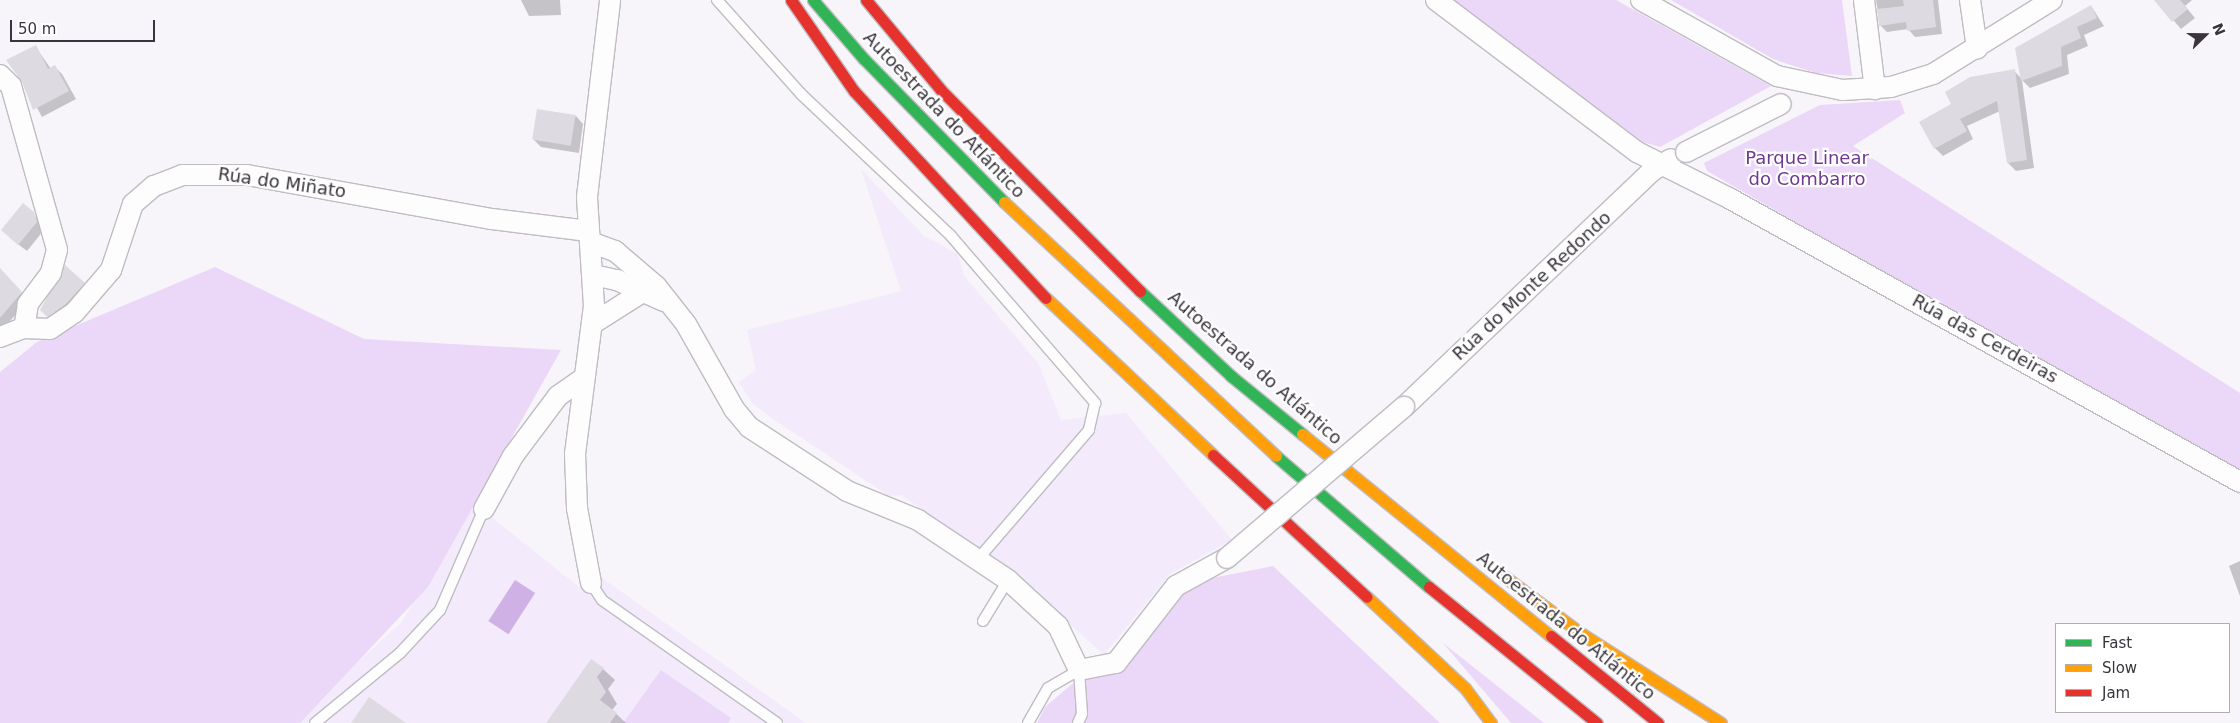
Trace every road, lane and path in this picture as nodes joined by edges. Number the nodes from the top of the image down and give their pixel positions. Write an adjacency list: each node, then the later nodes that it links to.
1 (610, 0): 17 (street)
2 (717, 0): 30 (lane)
3 (791, 0): 40 (highway)
4 (814, 0): 41 (highway, Autoestrada do Atlántico)
5 (866, 0): 16 (highway, Autoestrada do Atlántico)
6 (1436, 0): 15 (street)
7 (1641, 0): 13 (street)
8 (1864, 0): 14 (street)
9 (1970, 0): 11 (street)
10 (2052, 0): 11 (street)
11 (1977, 48): 14 (street)
12 (0, 75): 23 (street)
13 (1814, 87): 14 (street); 15 (street, Rúa do Monte Redondo, bridge)
14 (1874, 89)
15 (1660, 164): 27 (street, Rúa das Cerdeiras); 35 (street, Rúa do Monte Redondo, bridge)
16 (1025, 175): 21 (highway); 42 (highway, Autoestrada do Atlántico)
17 (589, 237): 18 (street); 20 (street, Rúa do Miñato); 23 (street, Rúa do Miñato)
18 (593, 275): 19 (street); 22 (street)
19 (644, 291): 20 (street); 22 (street)
20 (670, 304): 30 (street, Rúa do Miñato)
21 (1180, 309)
22 (592, 324): 25 (street)
23 (24, 328): 24 (street, Rúa do Miñato)
24 (0, 337)
25 (584, 378): 28 (street); 33 (street)
26 (1266, 386): 29 (highway)
27 (2240, 482)
28 (484, 510): 36 (lane)
29 (1434, 524)
30 (979, 558): 32 (street, Rúa do Miñato)
31 (1488, 564): 43 (highway)
32 (1008, 580): 34 (lane); 35 (street, Rúa do Miñato)
33 (591, 582): 37 (lane)
34 (982, 621)
35 (1079, 670): 38 (lane); 39 (lane)
36 (315, 723)
37 (777, 723)
38 (1028, 723)
39 (1078, 723)
40 (1491, 723)
41 (1597, 723)
42 (1658, 723)
43 (1721, 723)

